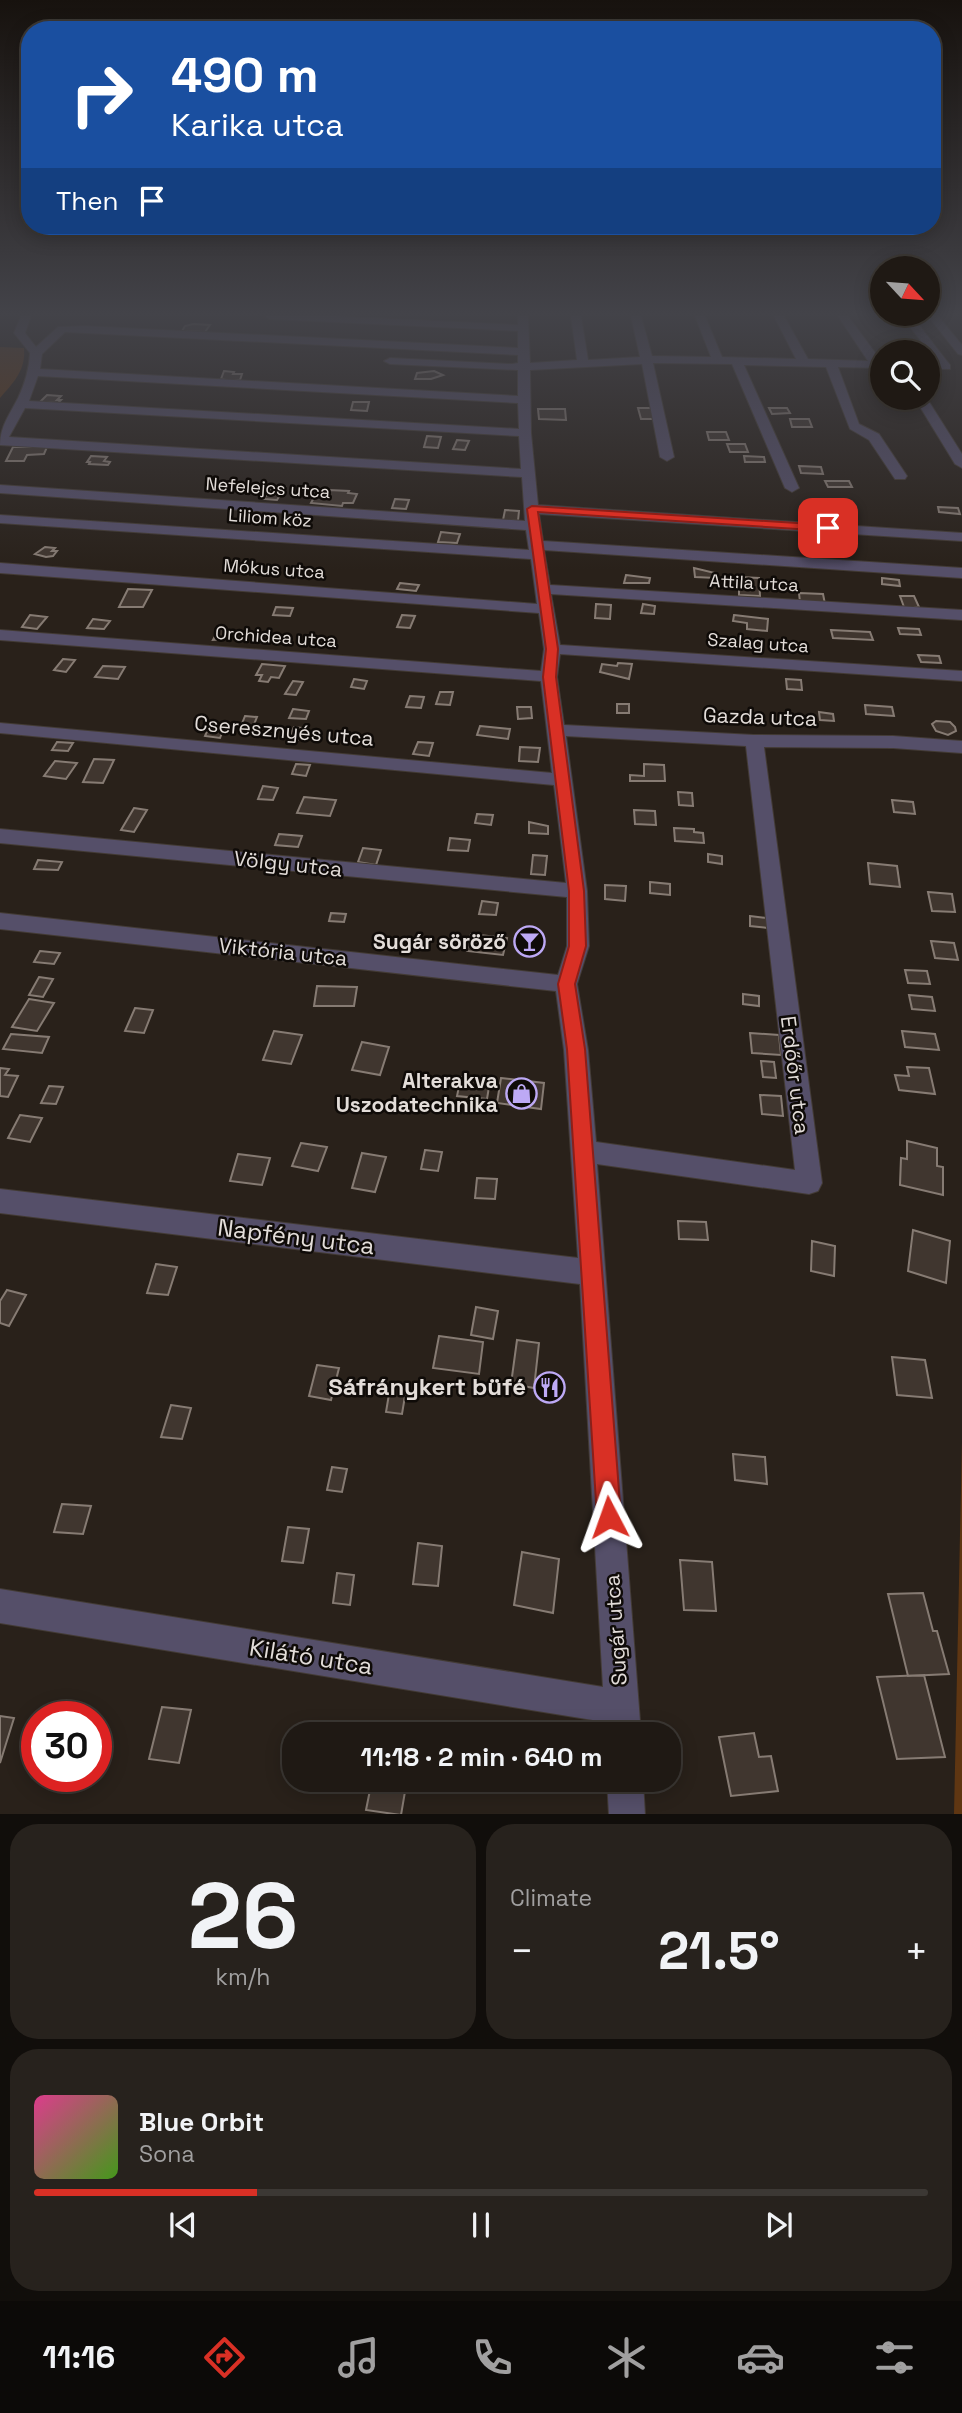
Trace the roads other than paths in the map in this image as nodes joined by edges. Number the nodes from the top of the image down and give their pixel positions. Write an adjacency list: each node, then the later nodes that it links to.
1 (524, 400): 8 (street, Sugár utca)
2 (23, 401): 6 (street)
3 (656, 401): 10 (street)
4 (754, 401): 14 (street)
5 (845, 401): 13 (street)
6 (22, 404): 8 (street); 9 (street)
7 (928, 410): 11 (street)
8 (526, 433): 12 (street, Sugár utca)
9 (0, 440): 12 (street)
10 (667, 457)
11 (962, 464)
12 (528, 473): 17 (street, Sugár utca)
13 (900, 476)
14 (792, 488)
15 (0, 489): 17 (street, Nefelejcs utca)
16 (0, 519): 17 (street, Liliom köz)
17 (535, 534): 18 (street); 20 (street); 21 (street, Sugár utca)
18 (962, 537)
19 (0, 568): 21 (street, Mókus utca)
20 (962, 573)
21 (544, 599): 22 (street, Attila utca); 24 (street, Sugár utca)
22 (962, 615)
23 (0, 635): 26 (street, Orchidea utca)
24 (552, 649): 25 (street, Szalag utca); 26 (street, Sugár utca)
25 (962, 676)
26 (549, 677): 28 (street, Sugár utca)
27 (0, 728): 31 (street, Cseresznyés utca)
28 (557, 730): 29 (street, Gazda utca); 31 (street, Sugár utca)
29 (754, 741): 30 (street, Gazda utca); 36 (street, Erdőőr utca)
30 (962, 747)
31 (563, 780): 33 (street, Sugár utca)
32 (0, 836): 33 (street, Völgy utca)
33 (577, 891): 35 (street, Sugár utca)
34 (0, 921): 35 (street, Viktória utca)
35 (566, 984): 36 (street, Sugár utca)
36 (583, 1151): 38 (street, Sugár utca)
37 (0, 1201): 38 (street, Napfény utca)
38 (593, 1273): 40 (street, Sugár utca)
39 (0, 1606): 40 (street, Kilátó utca)
40 (622, 1721)
41 (626, 1792): 42 (street)
42 (627, 1814)

